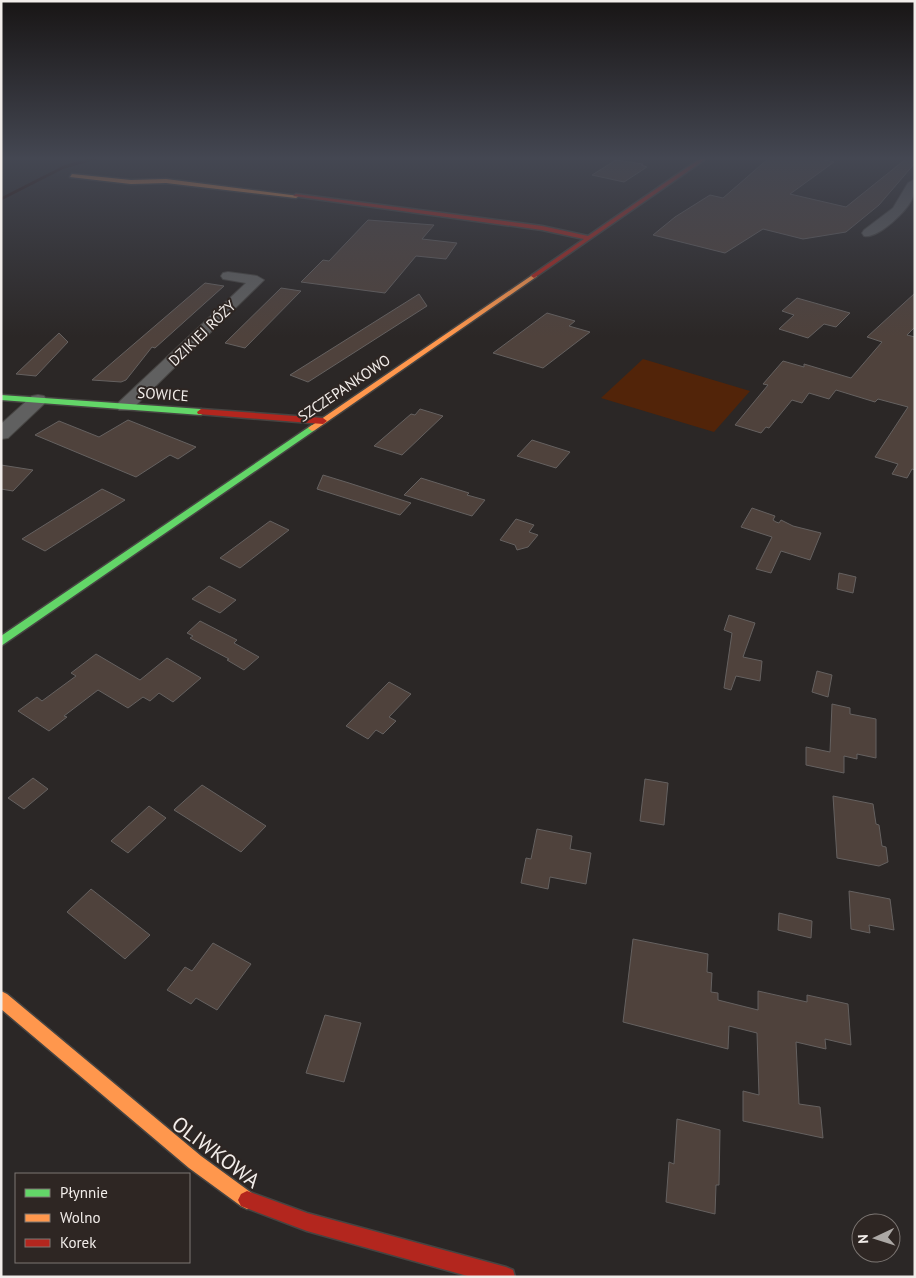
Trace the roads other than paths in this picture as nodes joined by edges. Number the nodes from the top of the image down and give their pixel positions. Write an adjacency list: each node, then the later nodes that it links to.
1 (468, 218): 5 (street)
2 (618, 218): 5 (street, SZCZEPANKOWO)
3 (889, 218): 4 (street)
4 (869, 233)
5 (588, 238): 10 (street, SZCZEPANKOWO)
6 (228, 276): 9 (street, DZIKIEJ RÓŻY)
7 (1, 397): 8 (street, SOWICE)
8 (38, 400): 9 (street, SOWICE); 11 (street)
9 (125, 406): 10 (street, SOWICE)
10 (323, 421): 12 (street, SZCZEPANKOWO)
11 (1, 434)
12 (1, 642)
13 (1, 999): 14 (street, OLIWKOWA)
14 (506, 1277)

